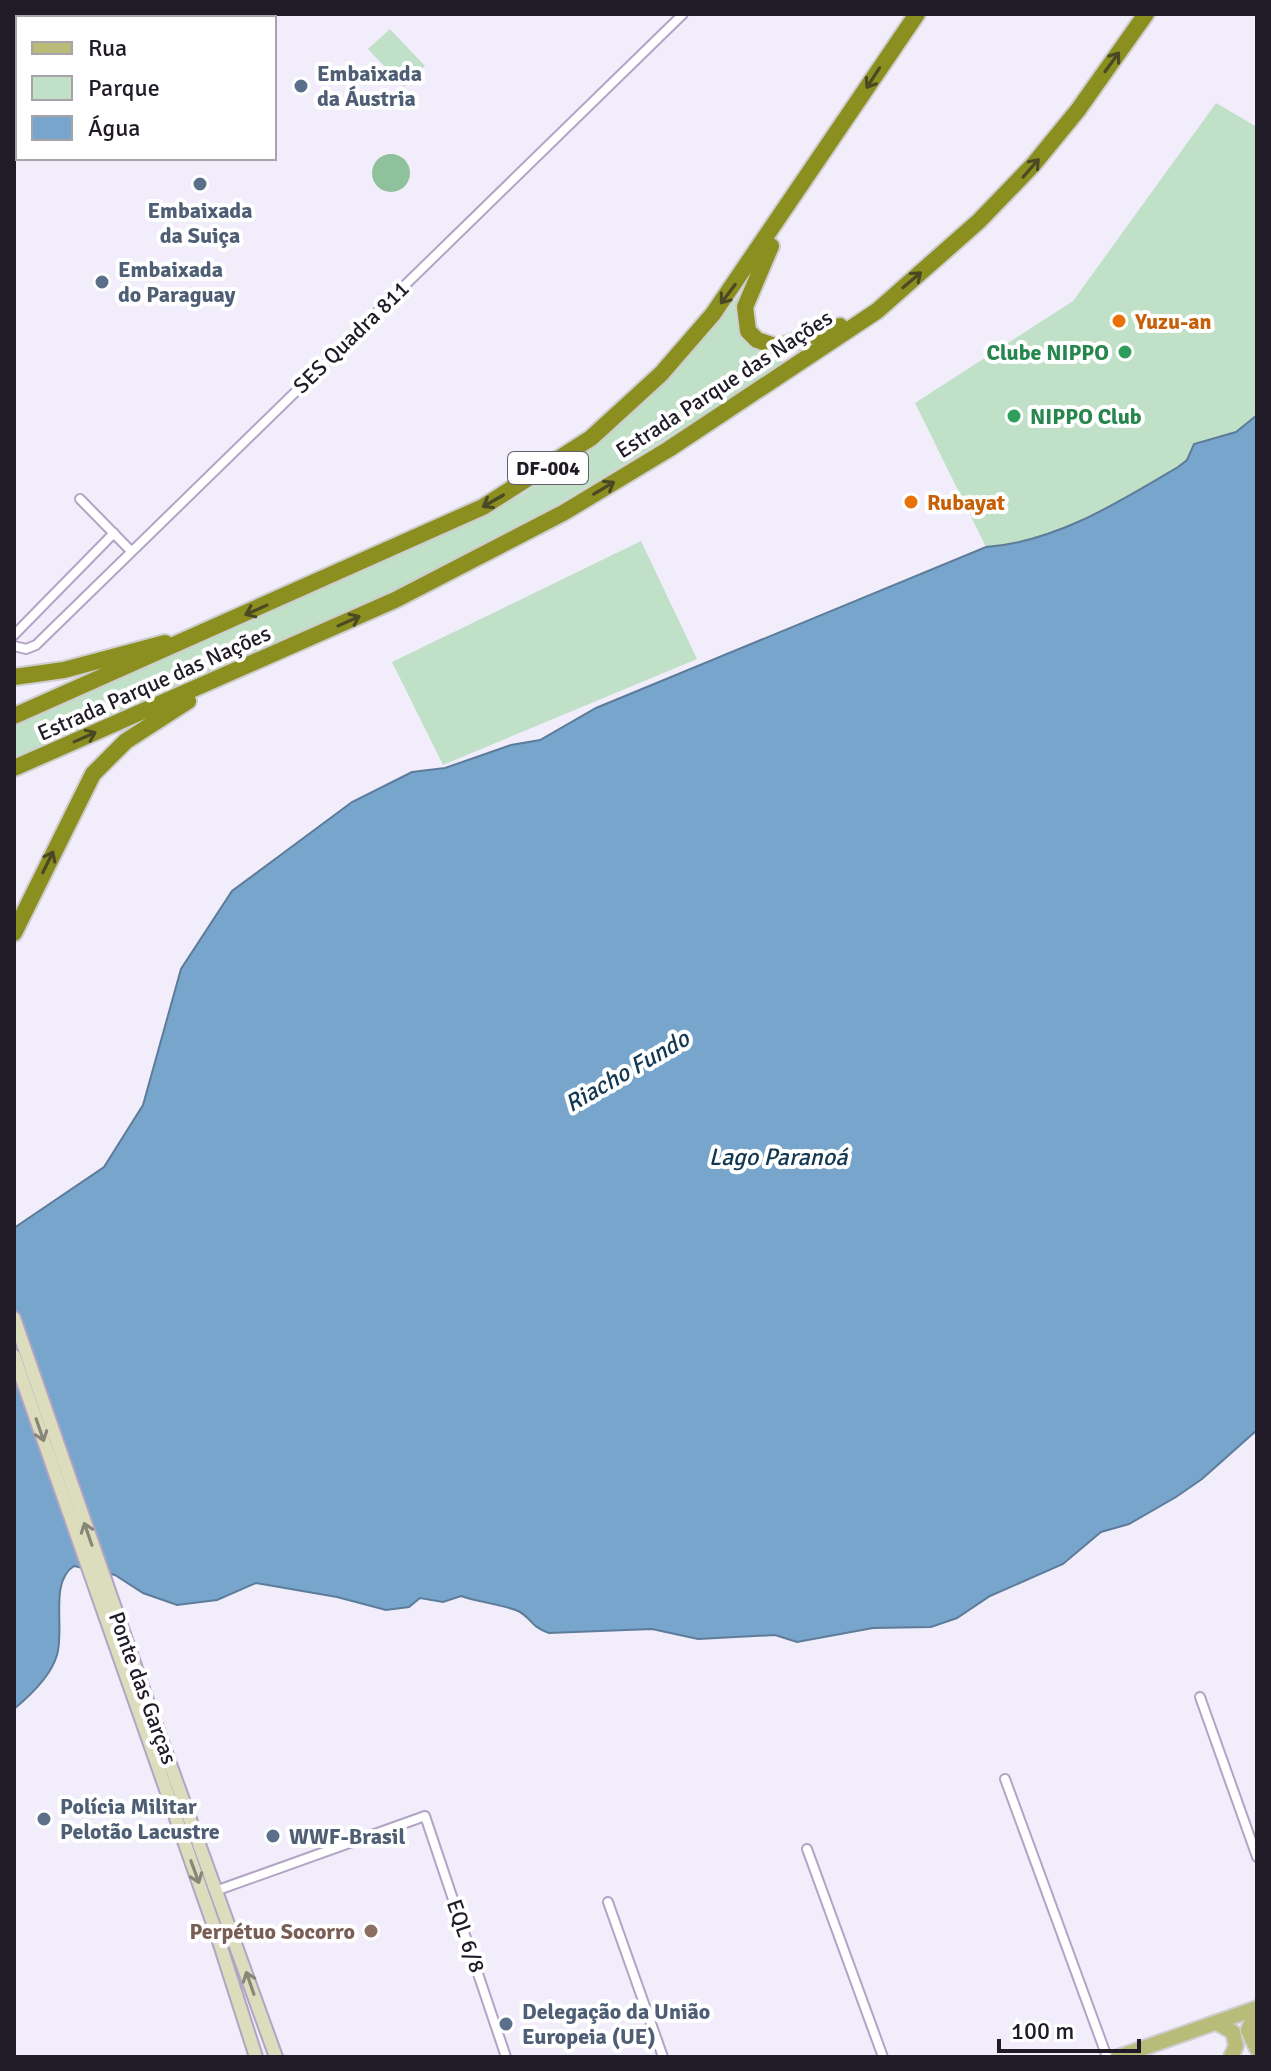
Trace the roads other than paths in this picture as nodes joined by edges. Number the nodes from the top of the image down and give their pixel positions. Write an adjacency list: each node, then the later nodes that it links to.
1 (683, 14): 8 (street, SES Quadra 811)
2 (1146, 14): 5 (highway, Estrada Parque das Nações / DF-004, one-way to 2)
3 (912, 18): 4 (highway, Estrada Parque das Nações / DF-004, one-way to 4)
4 (786, 212): 5 (highway); 10 (highway, Estrada Parque das Nações / DF-004, one-way to 10)
5 (877, 311): 12 (highway, Estrada Parque das Nações / DF-004, one-way to 5)
6 (80, 499): 7 (street)
7 (114, 533): 8 (street); 9 (street)
8 (131, 551): 11 (street, SES Quadra 811)
9 (14, 635)
10 (194, 638): 13 (highway); 14 (highway, Estrada Parque das Nações / DF-004)
11 (14, 646)
12 (242, 669): 15 (highway, Estrada Parque das Nações / DF-004, one-way to 12); 16 (highway, one-way to 12)
13 (14, 677)
14 (14, 716)
15 (14, 768)
16 (14, 933)
17 (14, 1318): 19 (main road, Ponte das Garças, one-way to 17)
18 (14, 1356): 19 (main road, Ponte das Garças, one-way to 19)
19 (109, 1611): 24 (main road, Ponte das Garças); 29 (main road, Ponte das Garças, one-way to 29)
20 (1200, 1697): 23 (street)
21 (1005, 1779): 34 (street)
22 (807, 1849): 33 (street)
23 (1257, 1857)
24 (218, 1890): 30 (main road, Ponte das Garças, one-way to 24); 31 (street, EQL 6/8)
25 (608, 1902): 32 (street)
26 (1257, 2010): 27 (main road); 28 (main road)
27 (1217, 2023): 35 (main road); 36 (main road)
28 (1257, 2049)
29 (256, 2057)
30 (276, 2057)
31 (506, 2057)
32 (663, 2057)
33 (883, 2057)
34 (1107, 2057)
35 (1118, 2057)
36 (1231, 2057)

